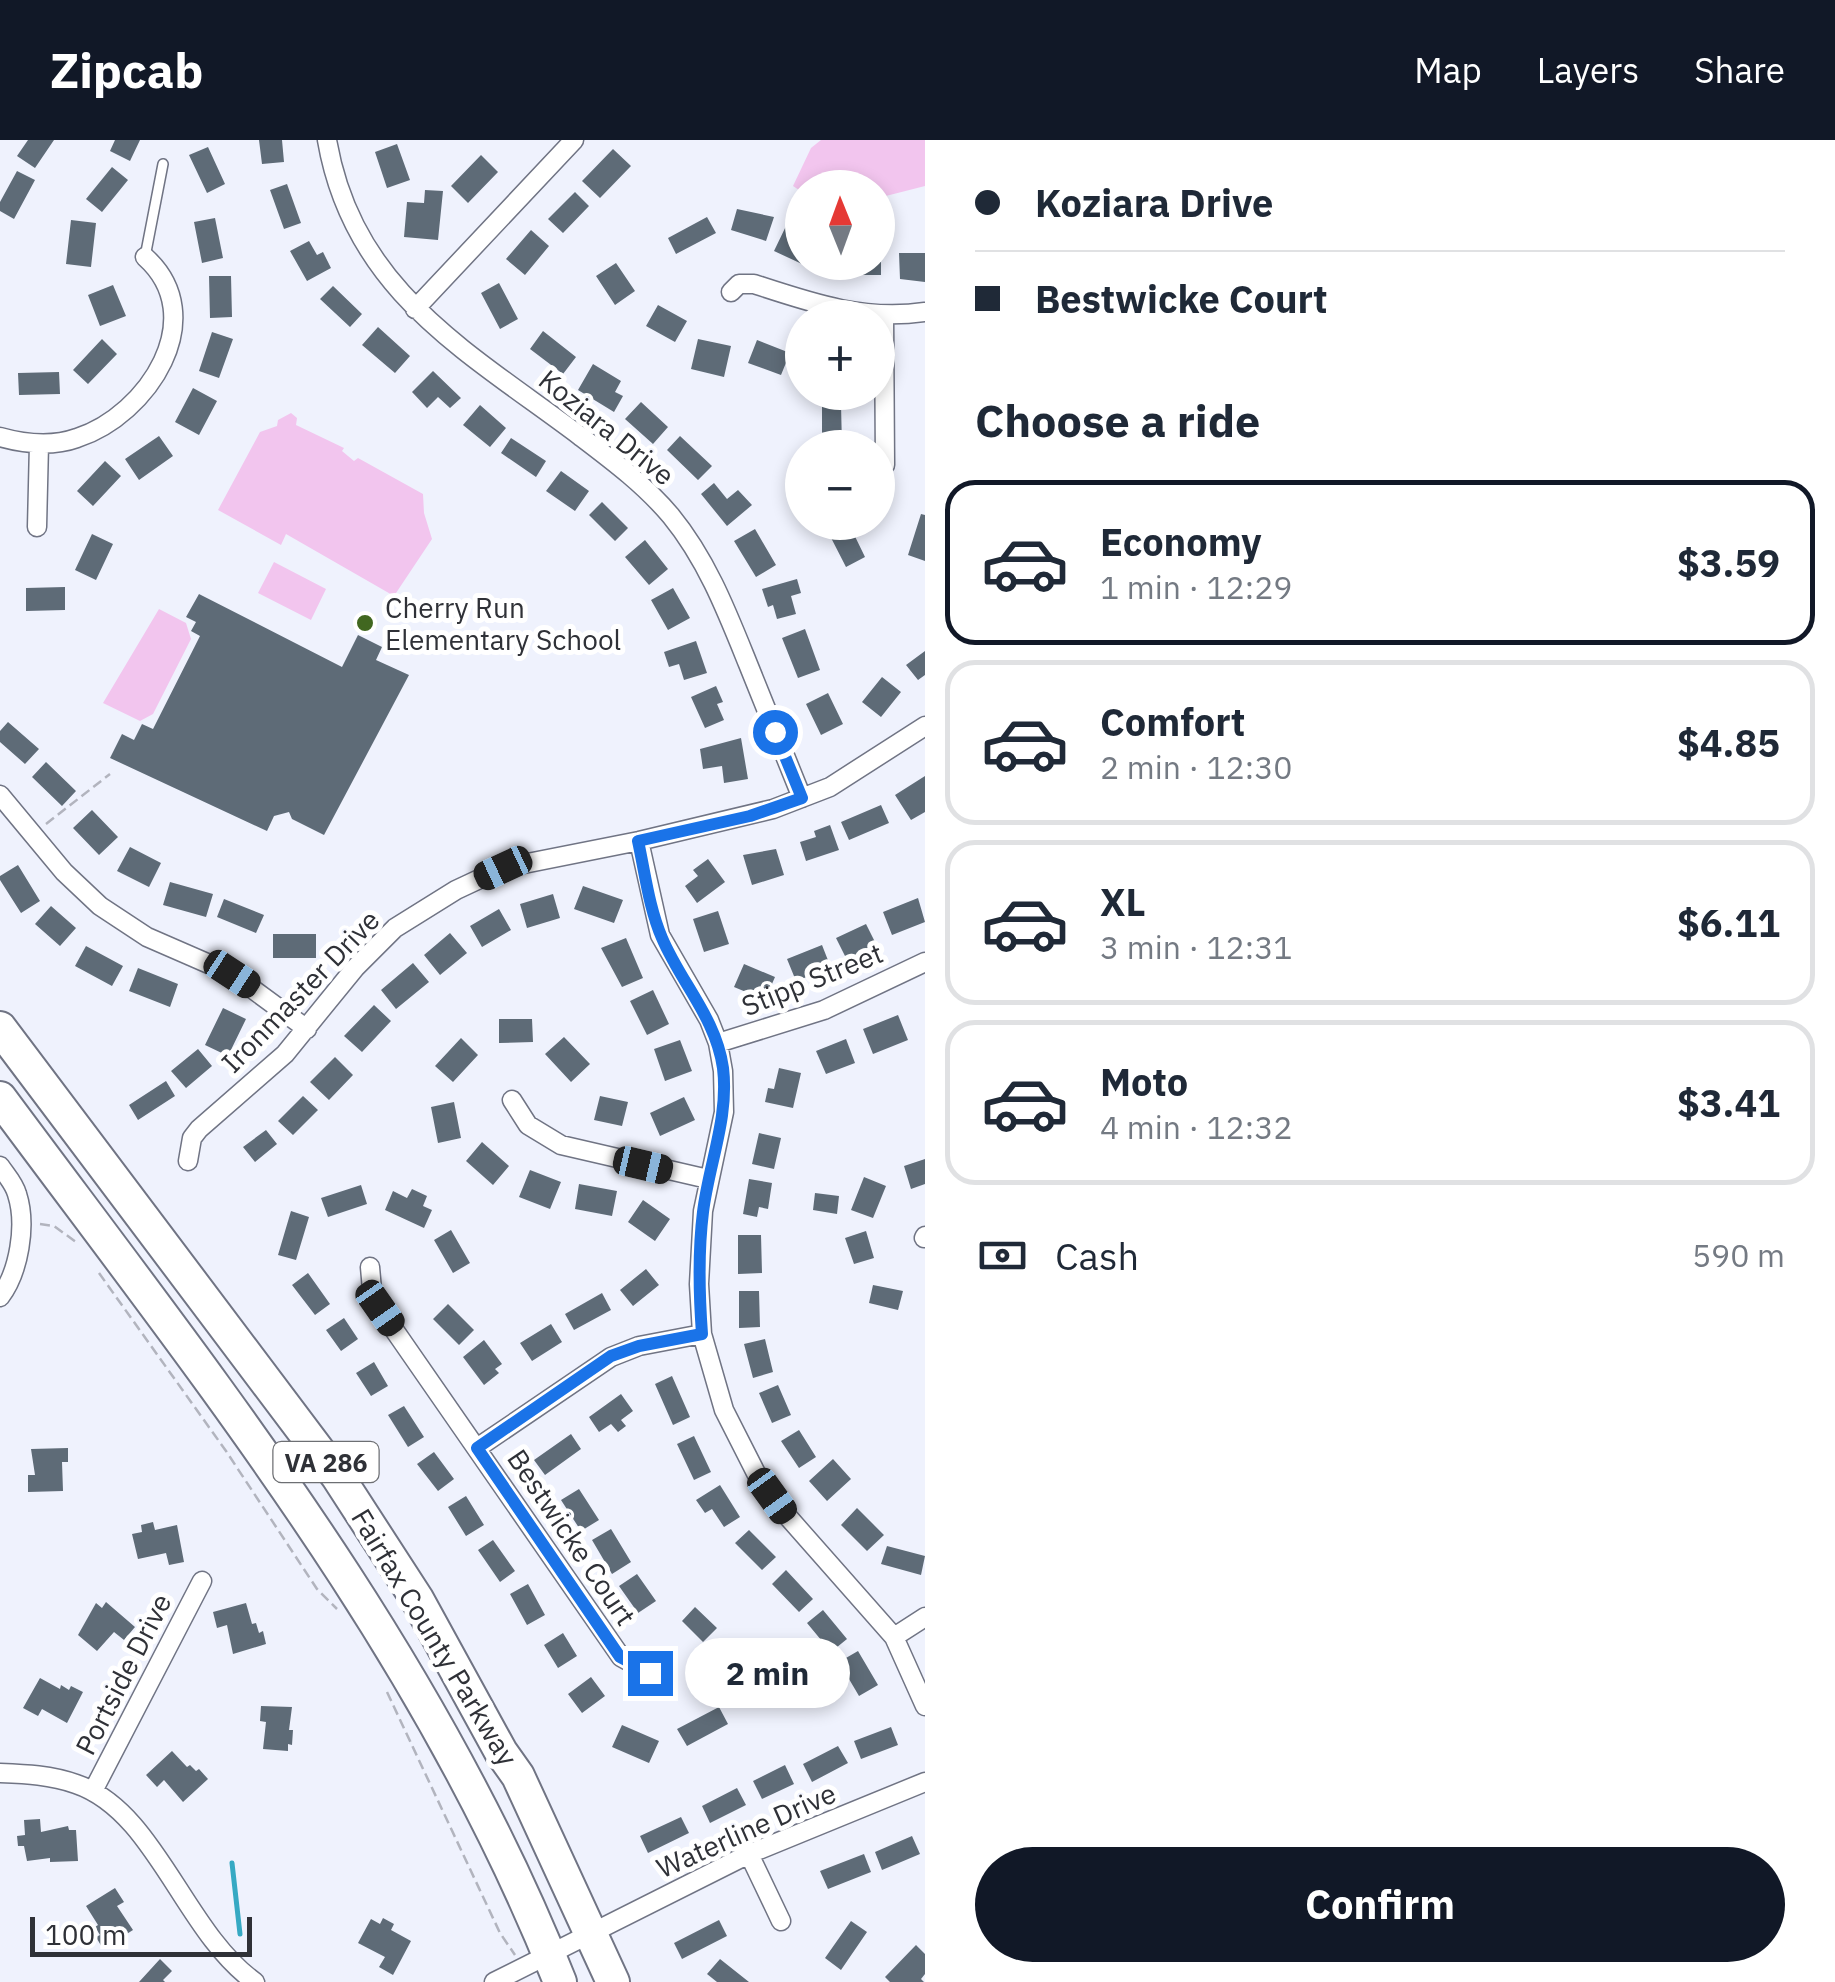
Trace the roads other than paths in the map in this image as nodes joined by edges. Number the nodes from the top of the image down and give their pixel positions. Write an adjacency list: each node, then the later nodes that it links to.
1 (327, 140): 7 (street, Koziara Drive)
2 (574, 140): 7 (street)
3 (164, 164): 4 (lane)
4 (145, 257): 11 (street)
5 (730, 292): 6 (street)
6 (804, 300)
7 (415, 308): 15 (street, Koziara Drive)
8 (925, 312): 9 (street)
9 (895, 315)
10 (0, 437): 11 (street)
11 (39, 444): 12 (street)
12 (37, 527)
13 (925, 726): 15 (street, Ironmaster Drive)
14 (0, 795): 19 (street)
15 (802, 798): 16 (street, Ironmaster Drive)
16 (638, 841): 19 (street, Ironmaster Drive); 20 (street)
17 (925, 962): 20 (street, Stipp Street)
18 (0, 1028): 40 (highway, Fairfax County Parkway / VA 286)
19 (306, 1028): 23 (street, Ironmaster Drive)
20 (718, 1043): 25 (street)
21 (0, 1098): 41 (highway, Fairfax County Parkway / VA 286)
22 (512, 1100): 25 (street)
23 (188, 1161)
24 (0, 1166): 27 (street)
25 (708, 1179): 28 (street)
26 (370, 1267): 29 (street, Bestwicke Court)
27 (0, 1297)
28 (702, 1334): 29 (street); 32 (street)
29 (477, 1448): 33 (street, Bestwicke Court)
30 (202, 1581): 37 (street, Portside Drive)
31 (925, 1617): 32 (street)
32 (894, 1636): 34 (street)
33 (650, 1673)
34 (925, 1706)
35 (0, 1772): 37 (street, Portside Drive)
36 (925, 1782): 38 (street, Waterline Drive)
37 (92, 1791): 42 (street, Portside Drive)
38 (749, 1854): 39 (street); 40 (street, Waterline Drive)
39 (781, 1921)
40 (593, 1934): 41 (street); 44 (highway, Fairfax County Parkway / VA 286)
41 (555, 1968): 43 (street)
42 (255, 1982)
43 (494, 1982)
44 (612, 1982)

